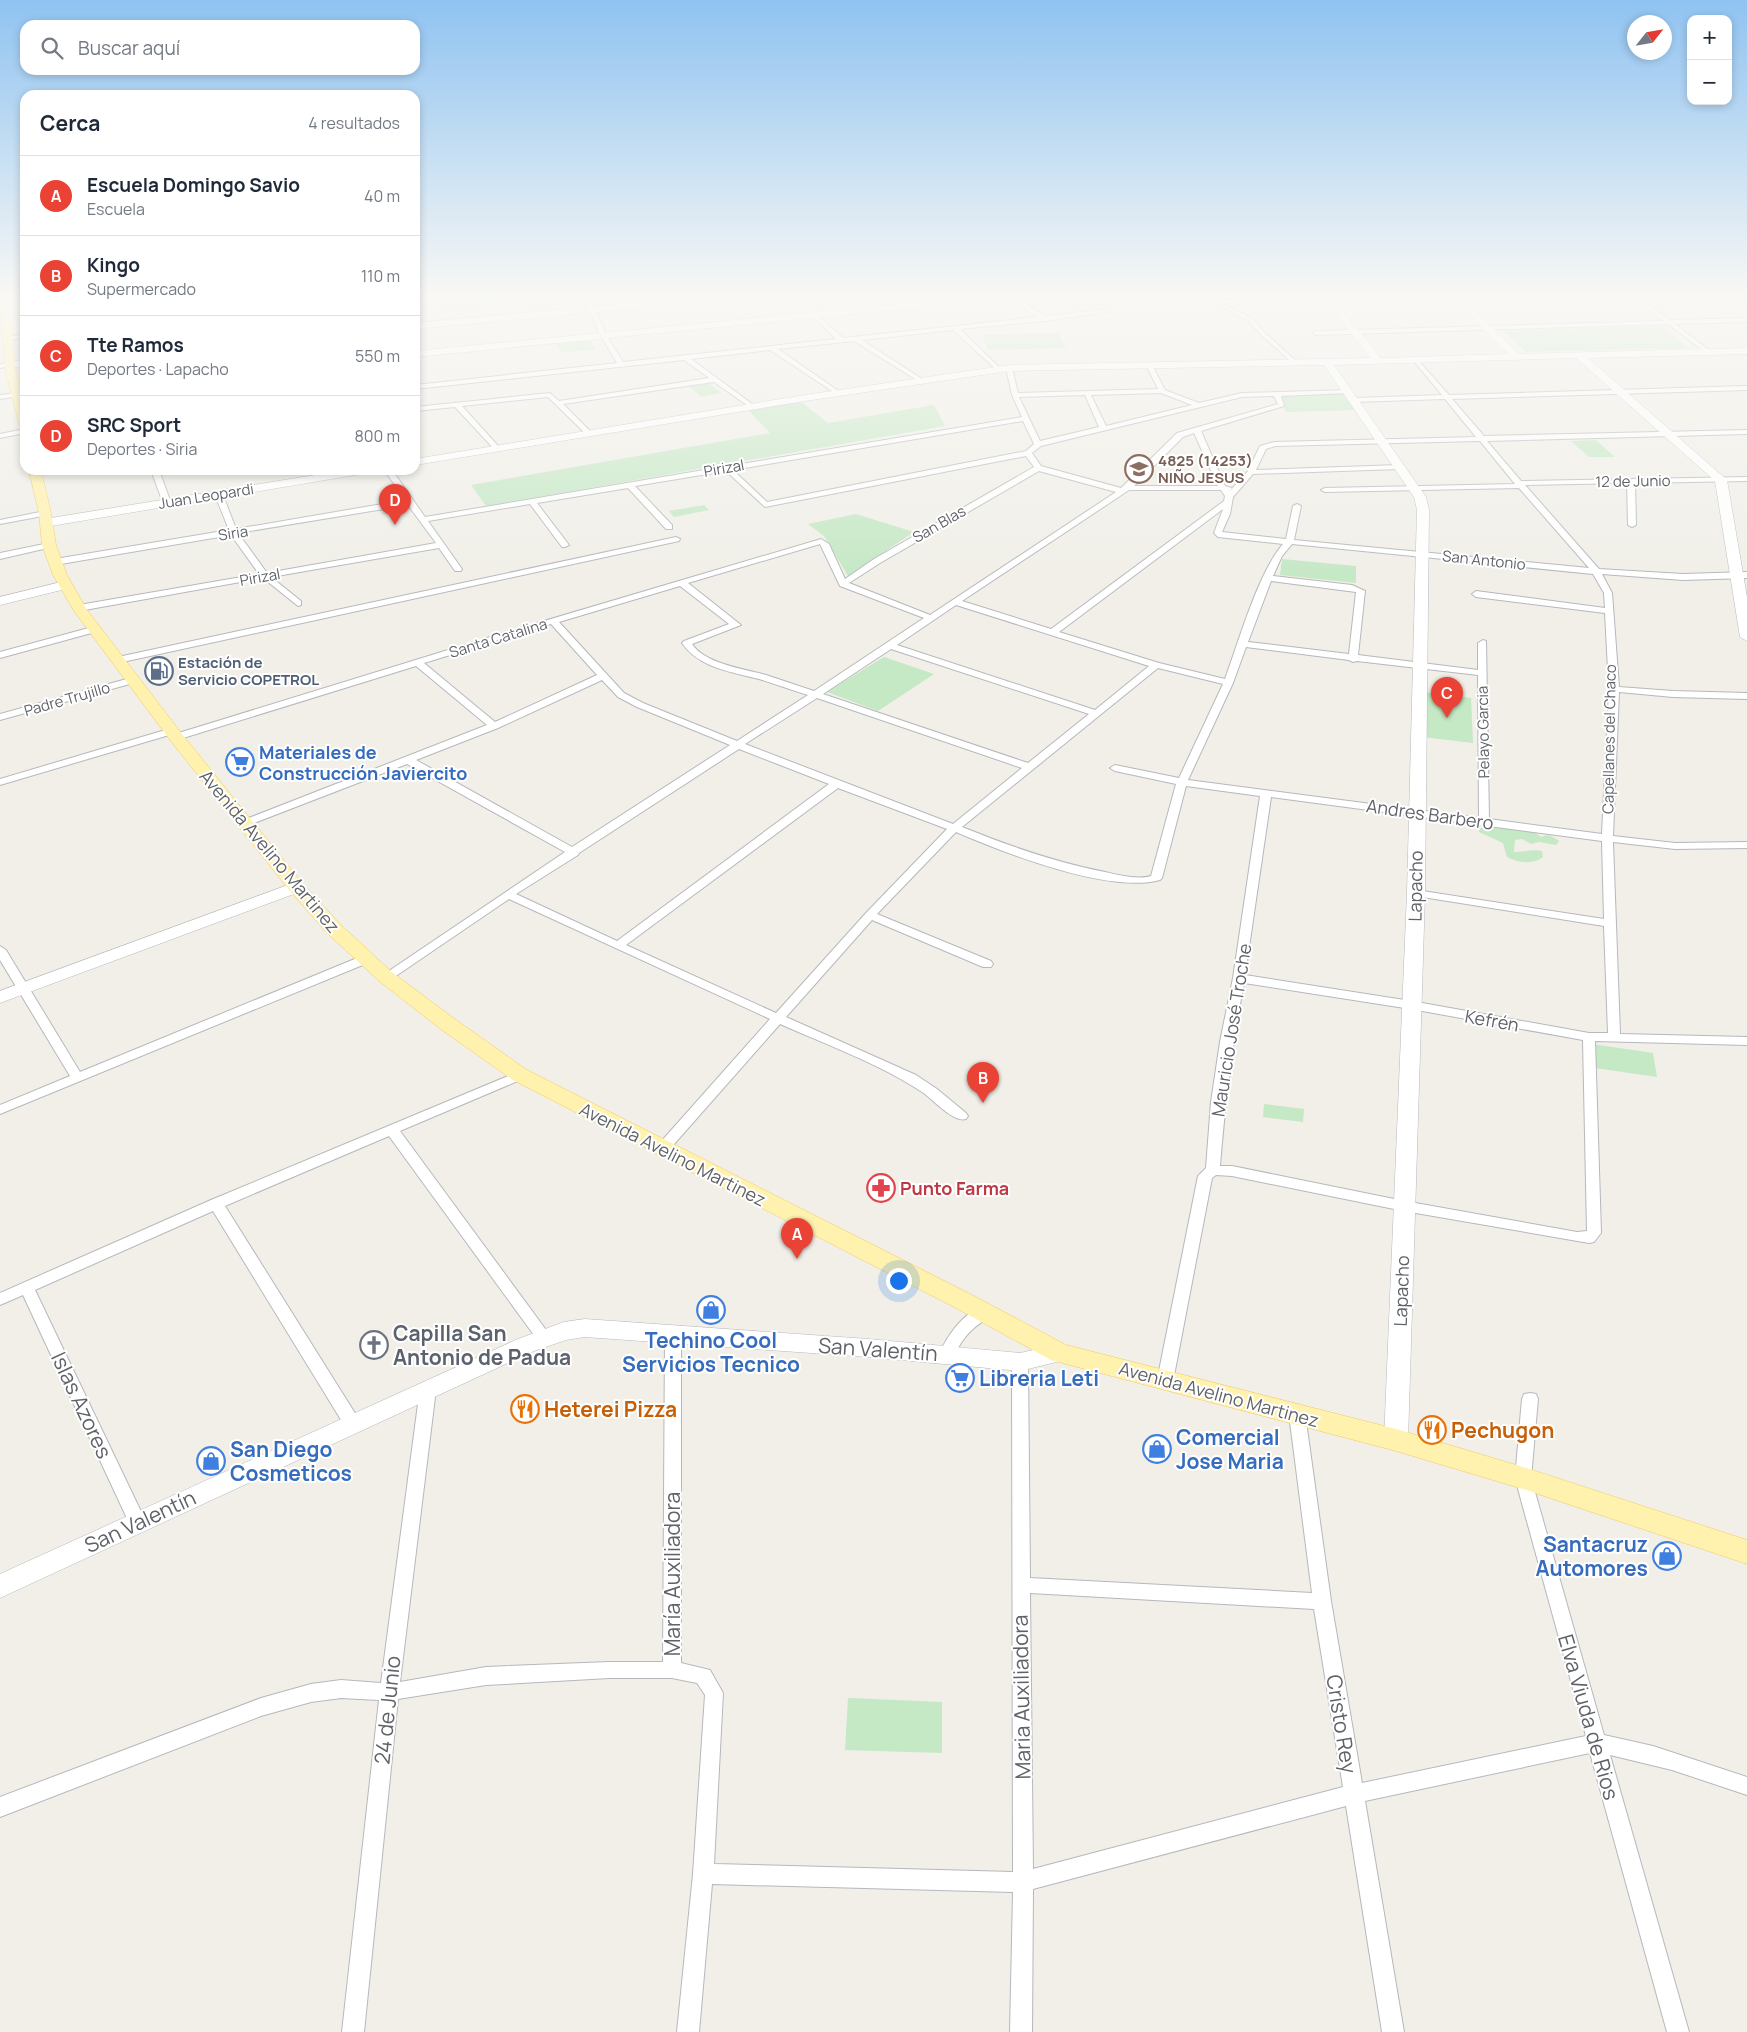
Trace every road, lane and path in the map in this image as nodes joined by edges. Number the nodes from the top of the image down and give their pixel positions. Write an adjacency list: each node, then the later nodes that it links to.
1 (645, 390): 20 (street)
2 (731, 390): 23 (street)
3 (833, 390): 12 (street)
4 (858, 390): 12 (street)
5 (1014, 390): 15 (street)
6 (1347, 390): 17 (street, Lapacho)
7 (1442, 390): 18 (street, Capellanes del Chaco)
8 (1618, 390): 11 (main road)
9 (1689, 390): 11 (street)
10 (1162, 391): 13 (street); 22 (street)
11 (1621, 392): 18 (street); 31 (main road)
12 (838, 393): 23 (street)
13 (1087, 393): 15 (street); 26 (street)
14 (20, 394): 19 (street)
15 (1015, 394): 25 (street)
16 (1277, 394): 17 (street); 22 (street); 27 (street)
17 (1351, 395): 18 (street); 34 (street, Lapacho)
18 (1447, 396): 33 (street, Capellanes del Chaco)
19 (0, 397)
20 (558, 403): 21 (street); 30 (street)
21 (457, 405): 24 (street); 36 (street)
22 (1198, 405): 26 (street)
23 (753, 407): 30 (street)
24 (420, 409)
25 (1026, 418): 35 (street); 40 (street, Pirizal)
26 (1103, 428): 35 (street)
27 (1196, 429): 52 (street); 54 (street)
28 (20, 432): 32 (street)
29 (1747, 432): 31 (street)
30 (587, 433): 36 (street)
31 (1670, 434): 33 (street); 47 (main road)
32 (0, 436)
33 (1482, 439): 34 (street); 51 (street, Capellanes del Chaco)
34 (1382, 442): 39 (street, Lapacho); 42 (street)
35 (1038, 444): 37 (street)
36 (496, 449): 38 (street)
37 (1028, 453): 40 (street); 41 (street)
38 (420, 461)
39 (1399, 466): 42 (street); 55 (street, Lapacho)
40 (726, 468): 50 (street, Pirizal)
41 (1038, 468): 54 (street); 82 (street, San Blas)
42 (1251, 472): 53 (street)
43 (36, 475): 63 (main road, Avenida Avelino Martinez)
44 (157, 475): 61 (street)
45 (337, 475): 57 (street, Juan Leopardi)
46 (391, 475): 60 (street)
47 (1721, 480): 48 (street, 12 de Junio); 49 (street, 12 de Junio); 78 (main road)
48 (1747, 480)
49 (1630, 481): 51 (street, 12 de Junio); 66 (street)
50 (630, 485): 59 (street, Pirizal); 67 (street)
51 (1520, 485): 55 (street, 12 de Junio); 77 (street, Capellanes del Chaco)
52 (1222, 487): 53 (street); 54 (street); 58 (street)
53 (1238, 488): 58 (street)
54 (1124, 489): 86 (street)
55 (1414, 489): 56 (street, 12 de Junio); 74 (street, Lapacho)
56 (1325, 490)
57 (219, 495): 61 (street, Juan Leopardi); 68 (street)
58 (1229, 499): 70 (street, San Antonio); 93 (street)
59 (532, 501): 64 (street, Pirizal); 72 (street)
60 (410, 502): 64 (street); 68 (street, Siria)
61 (167, 503): 63 (street, Juan Leopardi)
62 (1298, 506): 70 (street)
63 (45, 518): 65 (street); 73 (main road, Avenida Avelino Martinez)
64 (422, 520): 71 (street)
65 (0, 522)
66 (1632, 525)
67 (669, 527)
68 (234, 533): 73 (street, Siria); 79 (street)
69 (676, 539): 100 (street)
70 (1290, 541): 74 (street, San Antonio); 80 (street)
71 (440, 545): 76 (street); 79 (street, Pirizal)
72 (565, 545)
73 (52, 553): 75 (street, Siria); 83 (main road, Avenida Avelino Martinez)
74 (1422, 554): 77 (street, San Antonio); 103 (street, Lapacho)
75 (0, 556)
76 (458, 569)
77 (1596, 572): 78 (street, San Antonio); 89 (street, Capellanes del Chaco)
78 (1742, 575): 94 (main road)
79 (264, 576): 87 (street); 88 (street, Pirizal)
80 (1268, 578): 96 (street); 99 (street)
81 (681, 582): 82 (street, Santa Catalina); 91 (street, Santa Catalina); 109 (street)
82 (843, 584): 90 (street)
83 (65, 585): 85 (street); 88 (main road, Avenida Avelino Martinez)
84 (1476, 594): 89 (street)
85 (0, 601)
86 (955, 602): 90 (street); 93 (street)
87 (298, 603)
88 (79, 608): 92 (main road, Avenida Avelino Martinez)
89 (1608, 612): 108 (street, Capellanes del Chaco)
90 (932, 618): 97 (street)
91 (554, 621): 101 (street, Santa Catalina); 105 (street)
92 (96, 629): 98 (street); 100 (main road, Avenida Avelino Martinez)
93 (1053, 632): 102 (street)
94 (1747, 637)
95 (1483, 643): 104 (street, Pelayo Garcia)
96 (1243, 644): 99 (street); 107 (street)
97 (889, 645): 109 (street); 111 (street)
98 (0, 655)
99 (1353, 659): 103 (street)
100 (118, 660): 106 (main road, Avenida Avelino Martinez)
101 (418, 663): 113 (street); 114 (street, Santa Catalina)
102 (1156, 665): 107 (street); 111 (street)
103 (1419, 666): 104 (street); 123 (street, Lapacho)
104 (1482, 673): 124 (street, Pelayo Garcia)
105 (603, 676): 113 (street); 115 (street)
106 (134, 680): 112 (street, Padre Trujillo); 114 (main road, Avenida Avelino Martinez)
107 (1228, 683): 120 (street)
108 (1614, 688): 110 (street); 127 (street, Capellanes del Chaco)
109 (816, 694): 115 (street); 117 (street)
110 (1747, 696)
111 (1095, 713): 117 (street)
112 (0, 717)
113 (494, 726): 116 (street)
114 (174, 734): 119 (street, Santa Catalina); 125 (main road, Avenida Avelino Martinez)
115 (738, 745): 121 (street); 129 (street)
116 (408, 760): 125 (street); 129 (street)
117 (1029, 766): 126 (street)
118 (1115, 768): 120 (street, Andres Barbero)
119 (0, 782)
120 (1182, 782): 122 (street, Andres Barbero); 126 (street)
121 (836, 784): 126 (street); 135 (street)
122 (1266, 793): 123 (street, Andres Barbero); 140 (street, Mauricio José Troche)
123 (1416, 812): 124 (street, Andres Barbero); 131 (street, Lapacho)
124 (1484, 821): 127 (street, Andres Barbero)
125 (245, 823): 130 (main road, Avenida Avelino Martinez)
126 (954, 828): 133 (street)
127 (1607, 838): 128 (street, Andres Barbero); 134 (street, Capellanes del Chaco)
128 (1747, 845)
129 (574, 853): 132 (street)
130 (296, 887): 137 (main road, Avenida Avelino Martinez); 141 (street)
131 (1416, 893): 134 (street); 143 (street, Lapacho)
132 (508, 894): 135 (street); 139 (street)
133 (870, 915): 138 (street); 144 (street)
134 (1610, 923): 146 (street, Capellanes del Chaco)
135 (618, 946): 144 (street)
136 (0, 950): 141 (street)
137 (366, 959): 139 (main road, Avenida Avelino Martinez); 149 (street)
138 (987, 964)
139 (386, 977): 148 (main road, Avenida Avelino Martinez)
140 (1239, 978): 143 (street, Kefrén); 154 (street, Mauricio José Troche)
141 (22, 989): 142 (street); 149 (street)
142 (0, 997)
143 (1412, 1005): 145 (street, Kefrén); 156 (street, Lapacho)
144 (779, 1018): 151 (street); 153 (street)
145 (1589, 1037): 146 (street, Kefrén); 156 (street)
146 (1614, 1037): 147 (street, Kefrén)
147 (1747, 1041)
148 (520, 1075): 152 (street); 153 (main road, Avenida Avelino Martinez)
149 (78, 1077): 150 (street)
150 (0, 1110)
151 (961, 1116)
152 (392, 1130): 155 (street); 161 (street)
153 (663, 1148): 159 (main road, Avenida Avelino Martinez)
154 (1214, 1170): 156 (street); 165 (street, Mauricio José Troche)
155 (216, 1204): 157 (street); 169 (street)
156 (1404, 1206): 170 (street, Lapacho)
157 (27, 1288): 158 (street); 172 (street, Islas Azores)
158 (0, 1299)
159 (984, 1312): 162 (main road, Avenida Avelino Martinez); 163 (street)
160 (673, 1334): 161 (street, San Valentín); 163 (street, San Valentín); 177 (street, María Auxiliadora)
161 (544, 1338): 166 (street, San Valentín)
162 (1060, 1353): 164 (street, San Valentín); 165 (main road, Avenida Avelino Martinez)
163 (954, 1355): 164 (street, San Valentín)
164 (1020, 1362): 174 (street, Maria Auxiliadora)
165 (1165, 1381): 168 (main road, Avenida Avelino Martinez)
166 (428, 1388): 169 (street, San Valentín); 178 (street, 24 de Junio)
167 (1530, 1399): 171 (street, Elva Viuda de Rios)
168 (1297, 1414): 170 (main road, Avenida Avelino Martinez); 176 (street, Cristo Rey)
169 (352, 1423): 172 (street, San Valentín)
170 (1396, 1440): 171 (main road, Avenida Avelino Martinez)
171 (1523, 1478): 173 (main road, Avenida Avelino Martinez); 179 (street, Elva Viuda de Rios)
172 (137, 1522): 175 (street, San Valentín)
173 (1747, 1552)
174 (1020, 1585): 176 (street); 184 (street, Maria Auxiliadora)
175 (0, 1586)
176 (1322, 1601): 181 (street, Cristo Rey)
177 (672, 1670): 178 (street); 183 (street, María Auxiliadora)
178 (389, 1692): 182 (street); 185 (street, 24 de Junio)
179 (1596, 1743): 180 (street); 181 (street); 189 (street, Elva Viuda de Rios)
180 (1747, 1786)
181 (1354, 1794): 184 (street); 188 (street, Cristo Rey)
182 (0, 1806)
183 (702, 1874): 184 (street); 186 (street, María Auxiliadora)
184 (1023, 1882): 187 (street, Maria Auxiliadora)
185 (353, 2032)
186 (688, 2032)
187 (1021, 2032)
188 (1393, 2032)
189 (1678, 2032)

